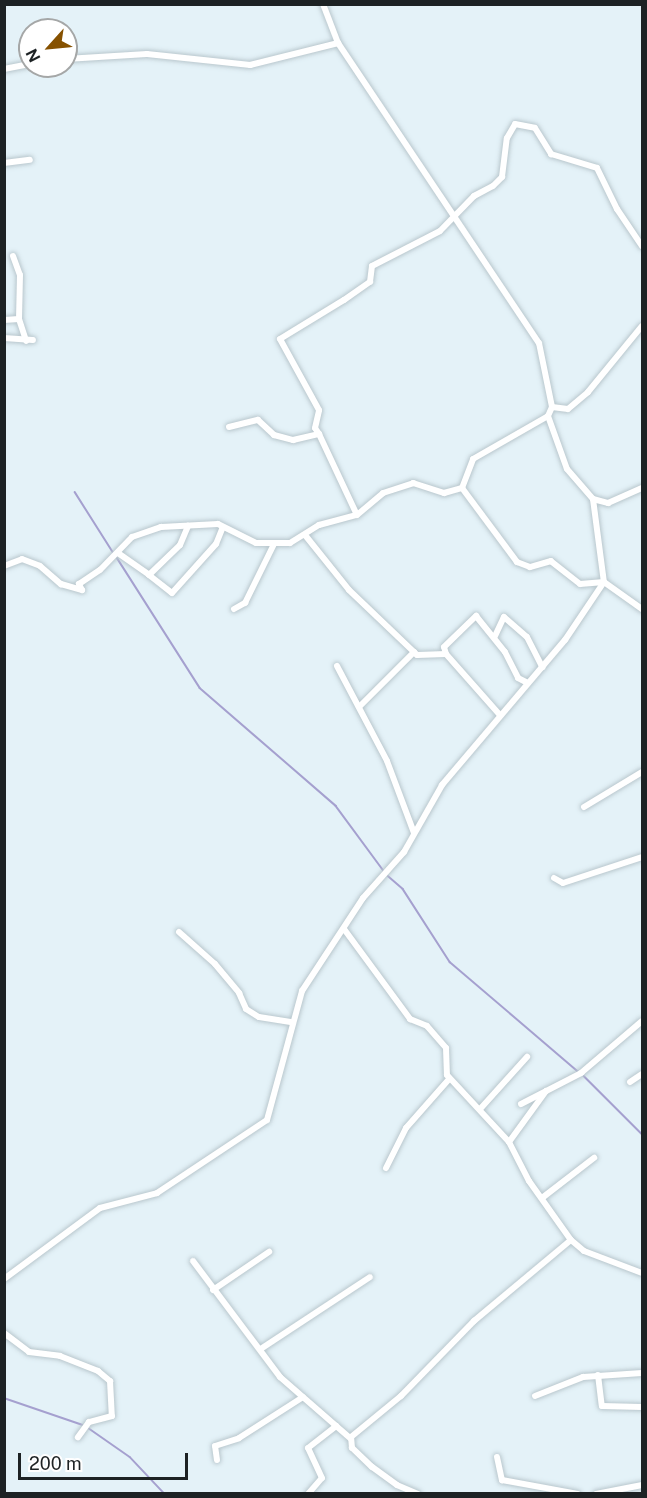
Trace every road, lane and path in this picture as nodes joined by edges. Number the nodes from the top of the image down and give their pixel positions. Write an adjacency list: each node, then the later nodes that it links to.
1 (323, 4): 2 (street)
2 (338, 43): 3 (street); 6 (street)
3 (78, 58)
4 (30, 160): 5 (street)
5 (4, 163)
6 (453, 218): 7 (street); 13 (street); 16 (street)
7 (642, 246)
8 (13, 256): 9 (street)
9 (19, 319): 10 (street); 12 (street)
10 (4, 320)
11 (642, 326): 13 (street)
12 (4, 338)
13 (552, 407): 14 (street)
14 (548, 416): 17 (street); 19 (street)
15 (229, 428): 16 (street)
16 (319, 434): 20 (street)
17 (462, 488): 20 (street); 28 (street)
18 (642, 488): 19 (street)
19 (593, 499): 28 (street)
20 (357, 515): 23 (street)
21 (188, 526): 22 (street); 25 (street); 27 (street)
22 (223, 527): 24 (street); 27 (street)
23 (305, 535): 24 (street); 32 (street)
24 (274, 544): 29 (street)
25 (118, 553): 26 (street); 27 (street)
26 (4, 566)
27 (149, 574)
28 (604, 582): 30 (street); 35 (street)
29 (234, 609)
30 (642, 609)
31 (495, 636): 33 (street); 35 (street); 36 (street)
32 (414, 652): 33 (street); 37 (street)
33 (446, 654): 38 (street)
34 (337, 666): 37 (street)
35 (542, 667): 36 (street)
36 (528, 683): 38 (street)
37 (359, 707): 41 (street)
38 (500, 715): 41 (street)
39 (642, 772): 40 (street)
40 (584, 807)
41 (414, 834): 44 (street)
42 (642, 857): 43 (street)
43 (554, 878)
44 (344, 929): 47 (street); 50 (street)
45 (179, 933): 47 (street)
46 (642, 1021): 52 (street)
47 (291, 1022): 64 (street)
48 (526, 1057): 54 (street)
49 (642, 1074): 51 (street)
50 (449, 1079): 54 (street); 57 (street)
51 (630, 1082)
52 (546, 1091): 53 (street); 55 (street)
53 (521, 1104)
54 (481, 1108): 55 (street)
55 (509, 1142): 58 (street)
56 (594, 1158): 58 (street)
57 (386, 1168)
58 (542, 1198): 59 (street)
59 (571, 1240): 62 (street); 75 (street)
60 (269, 1252): 65 (street)
61 (193, 1260): 65 (street)
62 (642, 1273)
63 (370, 1277): 67 (street)
64 (4, 1279)
65 (213, 1290): 67 (street)
66 (4, 1333): 74 (street)
67 (262, 1348): 71 (street)
68 (642, 1373): 69 (street)
69 (598, 1375): 70 (street); 72 (street)
70 (536, 1396)
71 (303, 1397): 73 (street); 77 (street)
72 (642, 1407)
73 (336, 1426): 75 (street); 79 (street)
74 (78, 1437)
75 (351, 1439): 80 (street)
76 (497, 1457): 81 (street)
77 (217, 1460)
78 (642, 1485): 82 (street)
79 (308, 1494)
80 (418, 1494)
81 (578, 1494)
82 (596, 1494)

